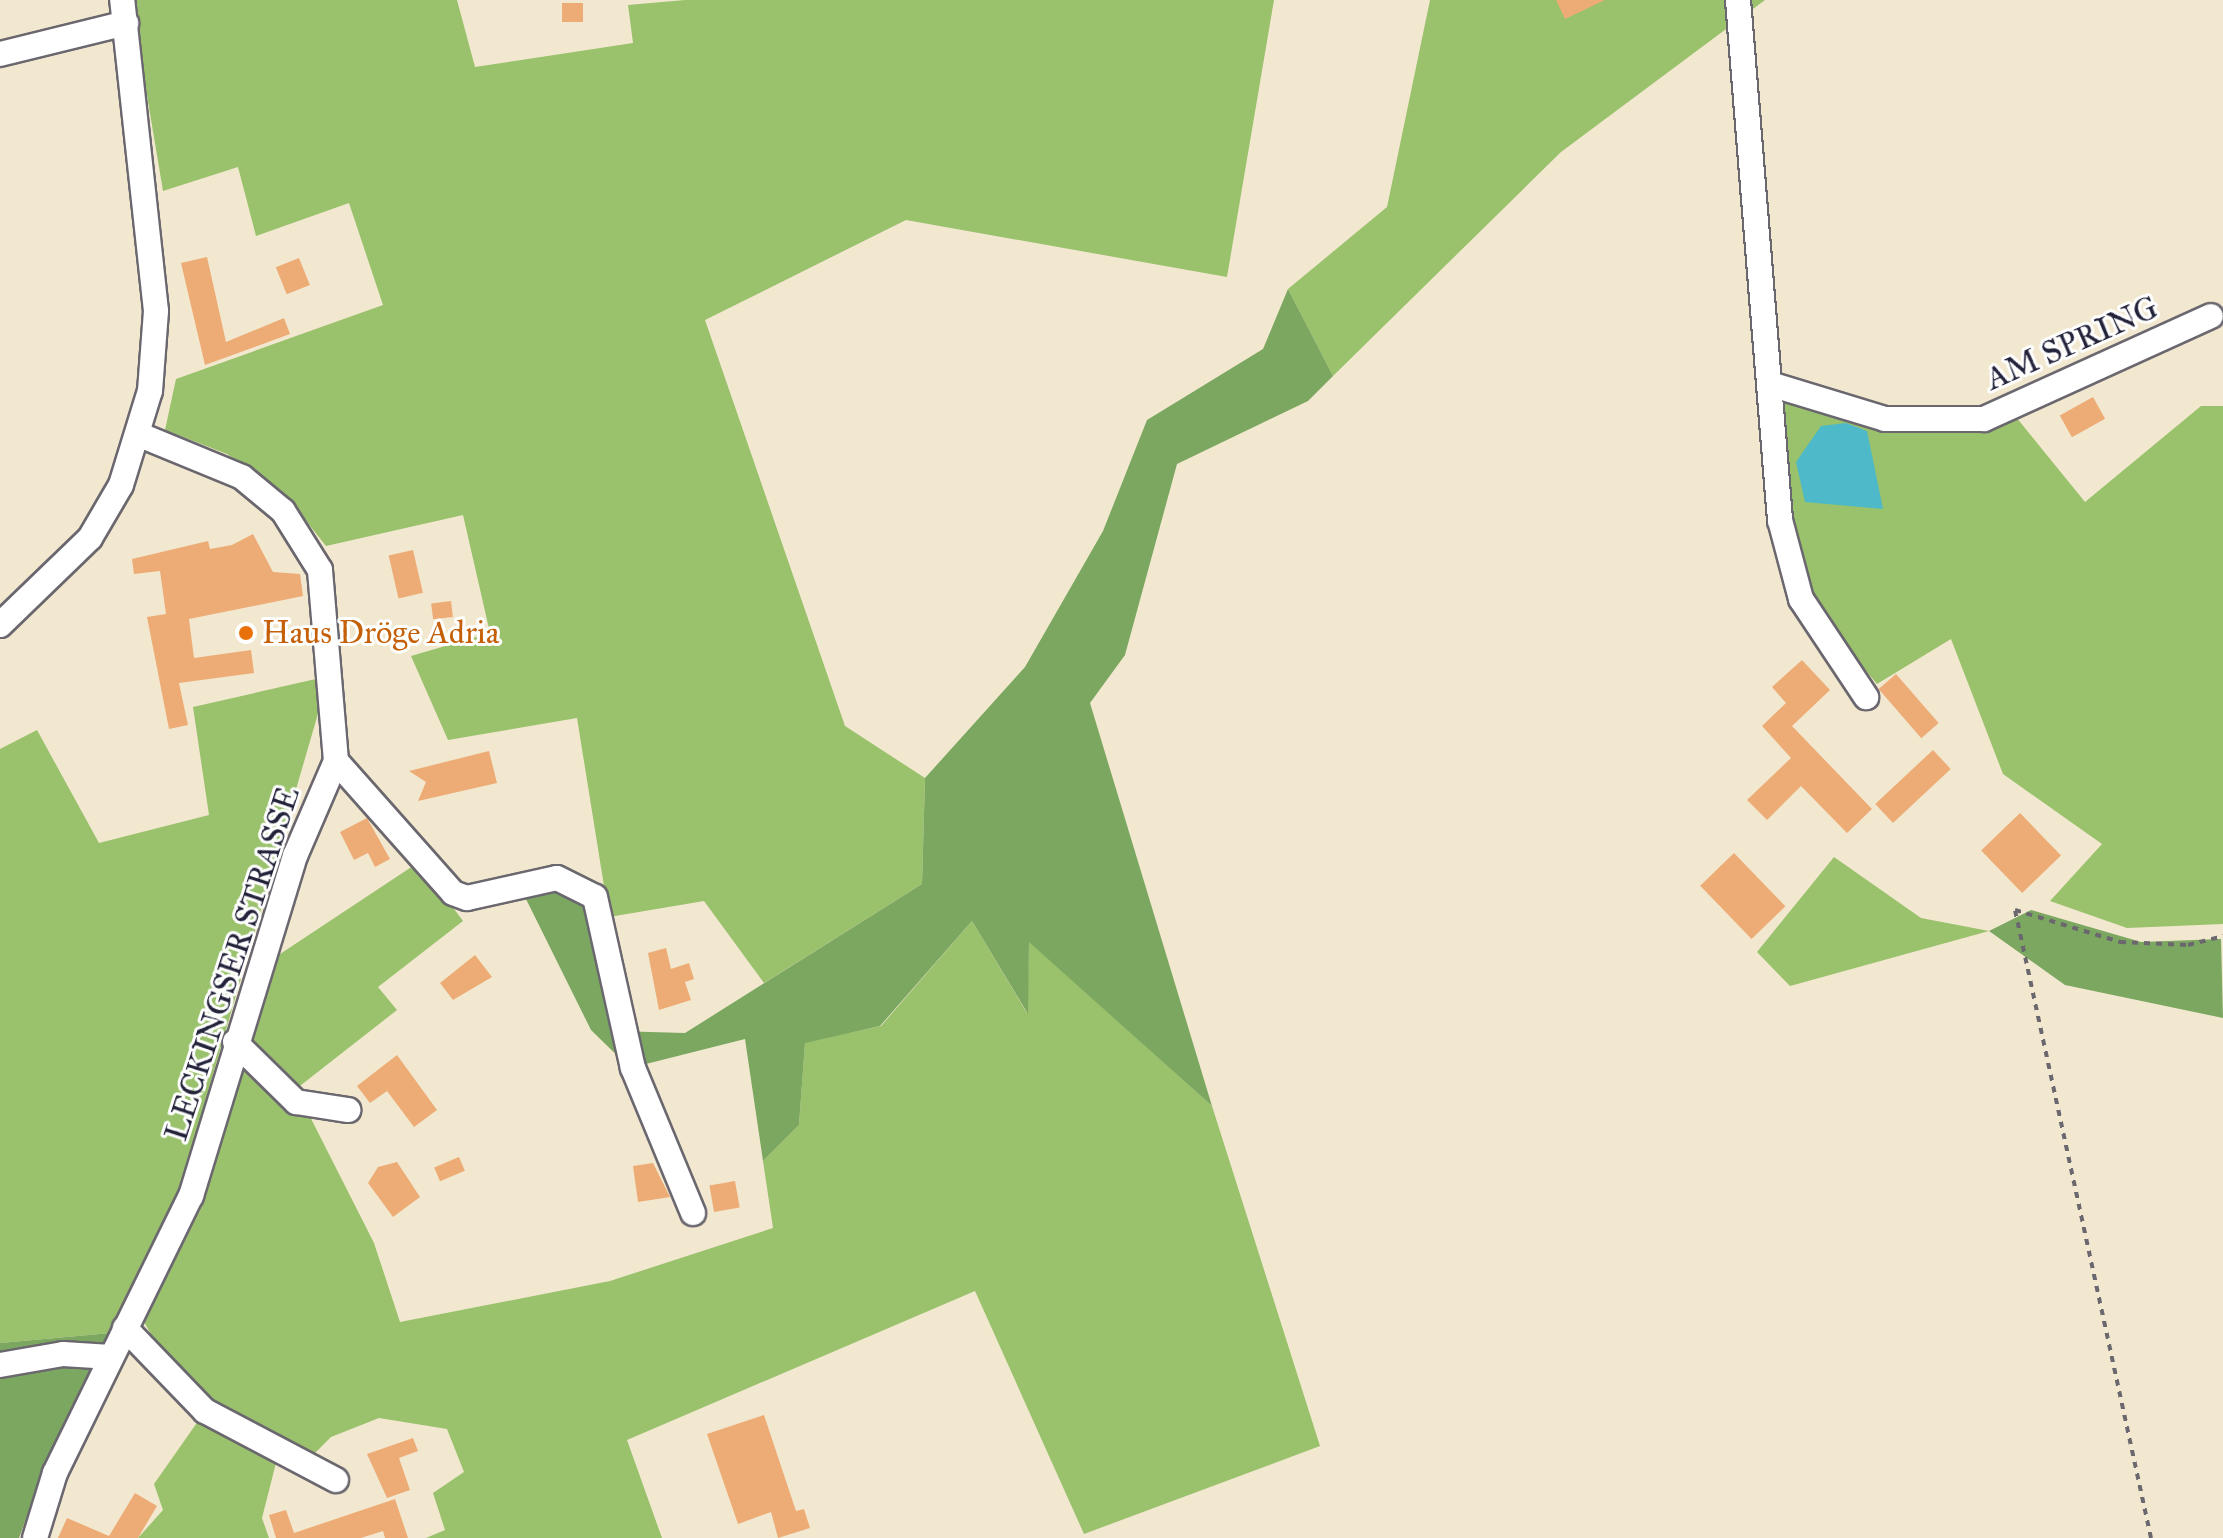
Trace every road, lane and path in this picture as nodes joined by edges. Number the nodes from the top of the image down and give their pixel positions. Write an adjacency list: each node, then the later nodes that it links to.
1 (1738, 0): 5 (street)
2 (124, 12): 3 (street); 6 (street)
3 (0, 54)
4 (2211, 316): 5 (street, AM SPRING)
5 (1770, 384): 8 (street)
6 (140, 435): 7 (street); 9 (street, LECKINGSER STRASSE)
7 (0, 625)
8 (1866, 697)
9 (336, 761): 11 (street, LECKINGSER STRASSE); 13 (street)
10 (2223, 936): 19 (path)
11 (235, 1042): 12 (street); 14 (street, LECKINGSER STRASSE)
12 (348, 1110)
13 (693, 1213)
14 (125, 1328): 15 (street, LECKINGSER STRASSE); 17 (street)
15 (111, 1357): 16 (street); 18 (street, LECKINGSER STRASSE)
16 (0, 1365)
17 (336, 1480)
18 (35, 1538)
19 (2151, 1538)

